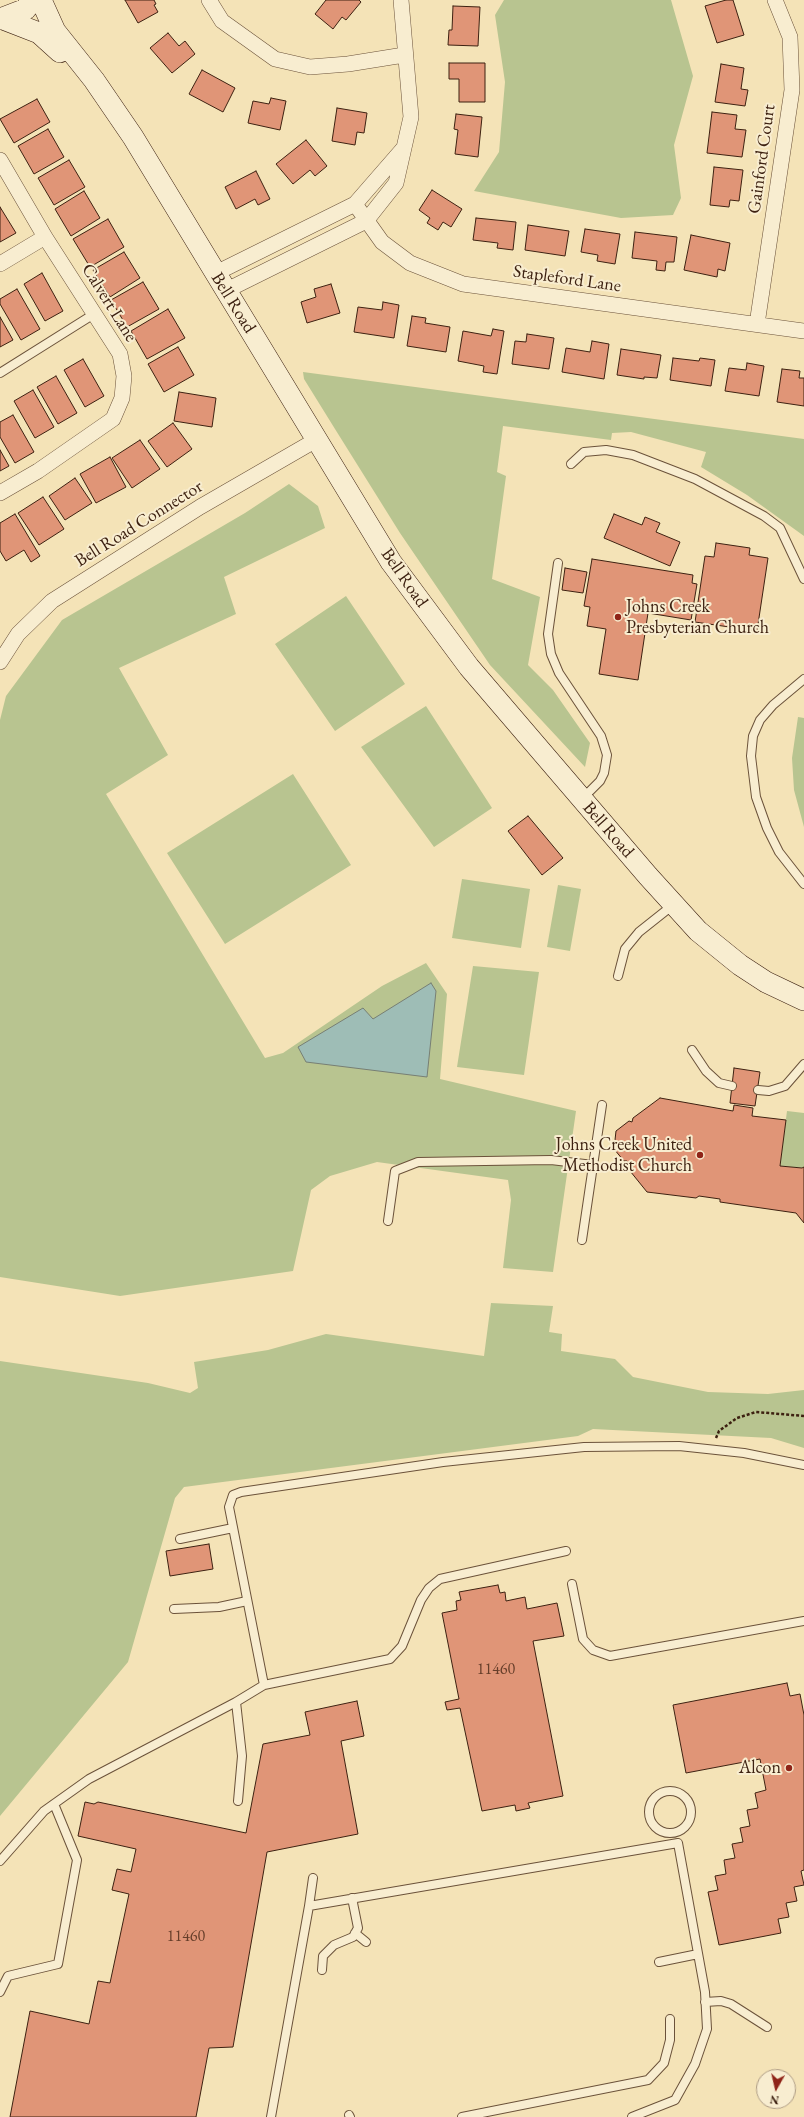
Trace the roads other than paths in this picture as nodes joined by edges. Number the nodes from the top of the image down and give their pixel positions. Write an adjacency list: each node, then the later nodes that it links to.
1 (31, 0): 6 (street, Bell Road)
2 (41, 0): 8 (street, Bell Road)
3 (209, 0): 7 (street)
4 (401, 0): 7 (street)
5 (775, 0): 20 (street, Gainford Court)
6 (1, 19): 8 (street, Bell Road)
7 (404, 55): 9 (street)
8 (94, 80): 17 (street, Bell Road)
9 (404, 148): 11 (street); 12 (street)
10 (1, 165): 13 (street, Calvert Lane)
11 (355, 204): 12 (street, Stapleford Lane); 14 (street)
12 (366, 221): 15 (street); 20 (street, Stapleford Lane)
13 (45, 237): 16 (street); 19 (street, Calvert Lane)
14 (287, 237): 15 (street); 17 (street)
15 (295, 256): 18 (street)
16 (0, 264)
17 (214, 274): 18 (street, Bell Road)
18 (225, 291): 23 (street, Bell Road)
19 (94, 314): 22 (lane); 25 (street, Calvert Lane)
20 (757, 324): 21 (street, Stapleford Lane)
21 (804, 331)
22 (0, 373)
23 (316, 440): 28 (street, Bell Road Connector); 30 (street, Bell Road)
24 (571, 464): 27 (lane)
25 (0, 493)
26 (558, 563): 30 (lane)
27 (804, 579)
28 (0, 662)
29 (804, 679): 31 (lane)
30 (582, 800): 32 (street, Bell Road)
31 (804, 884)
32 (673, 904): 33 (lane); 34 (street, Bell Road)
33 (618, 976)
34 (804, 1000)
35 (692, 1050): 37 (lane)
36 (804, 1064): 38 (lane)
37 (732, 1086)
38 (758, 1090)
39 (602, 1105): 40 (lane)
40 (593, 1165): 41 (lane); 42 (lane)
41 (388, 1221)
42 (582, 1240)
43 (804, 1465): 44 (lane)
44 (234, 1528): 45 (lane); 48 (lane)
45 (180, 1539)
46 (566, 1551): 51 (lane)
47 (572, 1584): 50 (lane)
48 (248, 1601): 49 (lane); 51 (lane)
49 (174, 1609)
50 (804, 1621)
51 (264, 1685): 52 (lane)
52 (236, 1702): 53 (lane); 54 (lane)
53 (238, 1801)
54 (54, 1804): 57 (lane); 66 (lane)
55 (676, 1832): 55 (lane); 56 (lane)
56 (678, 1843): 59 (lane); 63 (lane)
57 (0, 1861)
58 (313, 1878): 60 (lane)
59 (352, 1898): 60 (lane); 61 (lane)
60 (309, 1906): 71 (lane)
61 (356, 1933): 62 (lane); 65 (lane)
62 (366, 1942)
63 (698, 1954): 64 (lane); 67 (lane)
64 (659, 1962)
65 (322, 1970)
66 (0, 1992)
67 (705, 2002): 69 (lane); 73 (lane)
68 (670, 2019): 70 (lane)
69 (767, 2026)
70 (500, 2114): 72 (lane)
71 (271, 2117)
72 (462, 2117)
73 (632, 2117)

